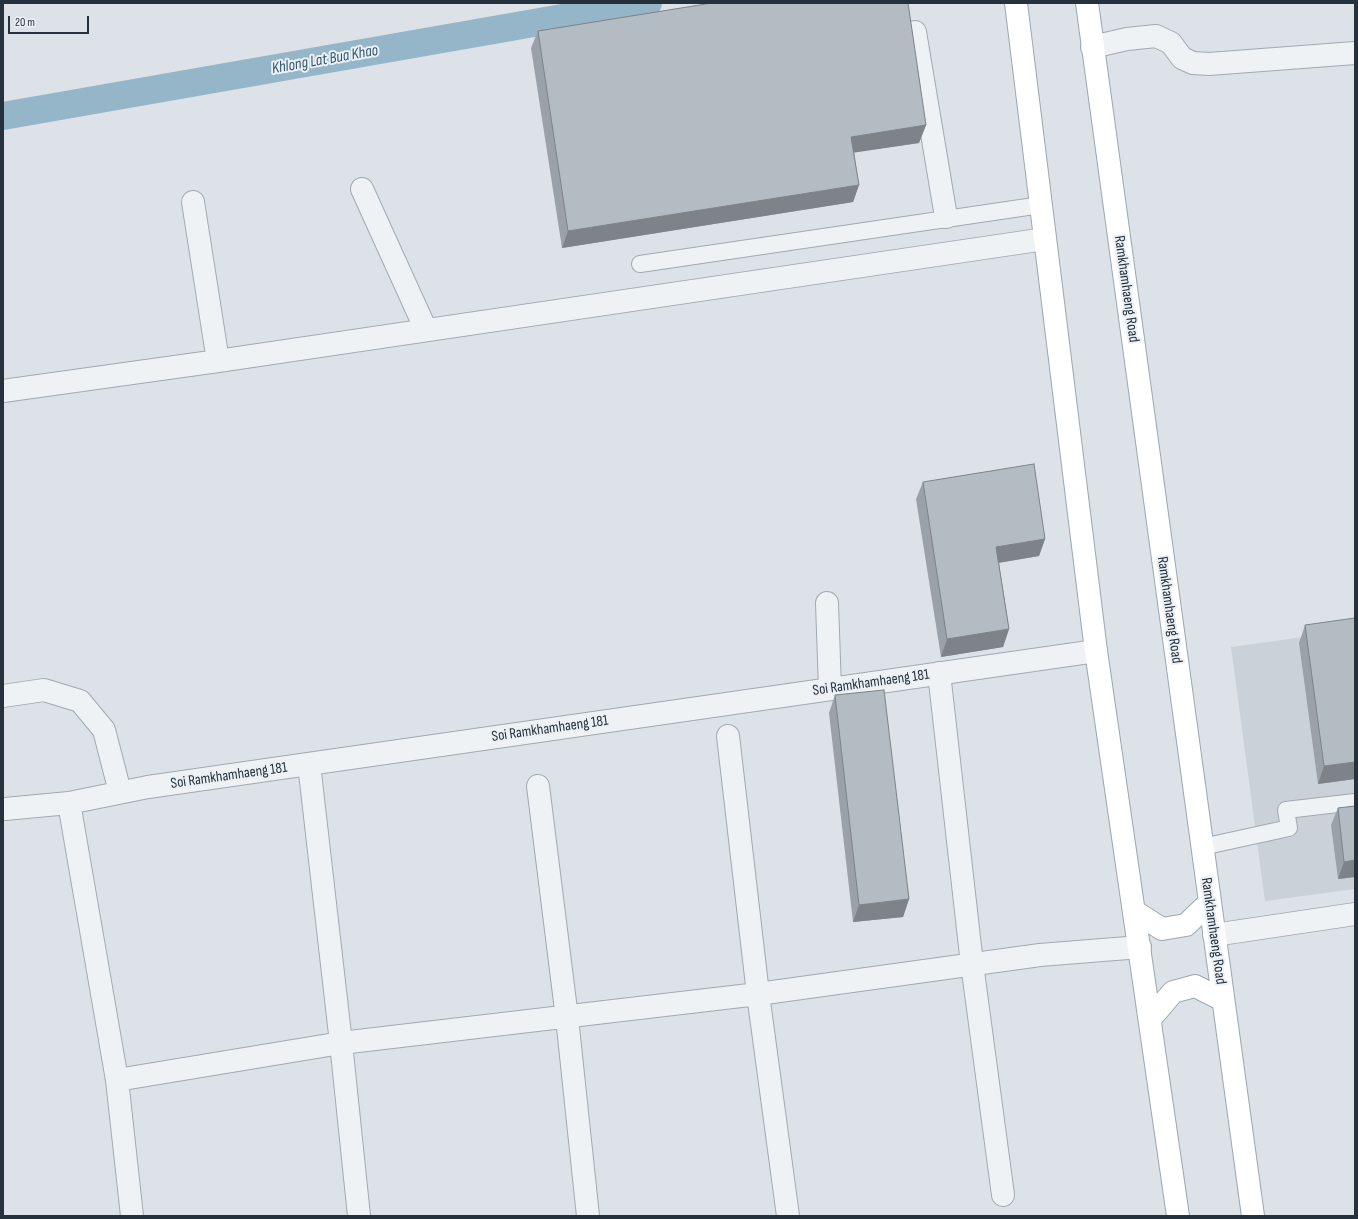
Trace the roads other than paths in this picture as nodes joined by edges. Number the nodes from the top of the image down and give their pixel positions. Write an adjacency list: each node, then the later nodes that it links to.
1 (1087, 5): 4 (main road, Ramkhamhaeng Road)
2 (1017, 6): 8 (main road)
3 (915, 32): 9 (street)
4 (1092, 47): 5 (street); 27 (main road, Ramkhamhaeng Road)
5 (1355, 53)
6 (362, 189): 12 (street)
7 (193, 202): 13 (street)
8 (1041, 205): 9 (lane); 10 (main road)
9 (946, 217): 11 (lane)
10 (1045, 239): 12 (street); 16 (main road)
11 (640, 264)
12 (426, 330): 13 (street)
13 (218, 361): 14 (street)
14 (3, 391)
15 (827, 603): 18 (street)
16 (1096, 651): 17 (street, Soi Ramkhamhaeng 181); 29 (main road)
17 (939, 673): 18 (street, Soi Ramkhamhaeng 181); 33 (street)
18 (830, 689): 21 (street, Soi Ramkhamhaeng 181)
19 (3, 696): 23 (street)
20 (728, 736): 34 (street)
21 (309, 764): 23 (street, Soi Ramkhamhaeng 181); 38 (street)
22 (538, 786): 36 (street)
23 (120, 792): 25 (street, Soi Ramkhamhaeng 181)
24 (1355, 802): 27 (lane)
25 (69, 803): 26 (street, Soi Ramkhamhaeng 181); 39 (street)
26 (5, 810)
27 (1202, 847): 28 (main road, Ramkhamhaeng Road)
28 (1209, 903): 29 (main road); 31 (main road, Ramkhamhaeng Road)
29 (1134, 911): 32 (main road)
30 (1355, 914): 31 (street)
31 (1214, 935): 35 (main road, Ramkhamhaeng Road)
32 (1140, 947): 33 (street); 37 (main road)
33 (972, 964): 34 (street); 40 (street)
34 (758, 994): 36 (street); 44 (street)
35 (1223, 1000): 37 (main road); 46 (main road, Ramkhamhaeng Road)
36 (567, 1018): 38 (street); 43 (street)
37 (1150, 1019): 45 (main road)
38 (341, 1043): 39 (street); 42 (street)
39 (117, 1080): 41 (street)
40 (1003, 1195)
41 (132, 1216)
42 (359, 1216)
43 (588, 1216)
44 (788, 1216)
45 (1178, 1216)
46 (1253, 1216)

